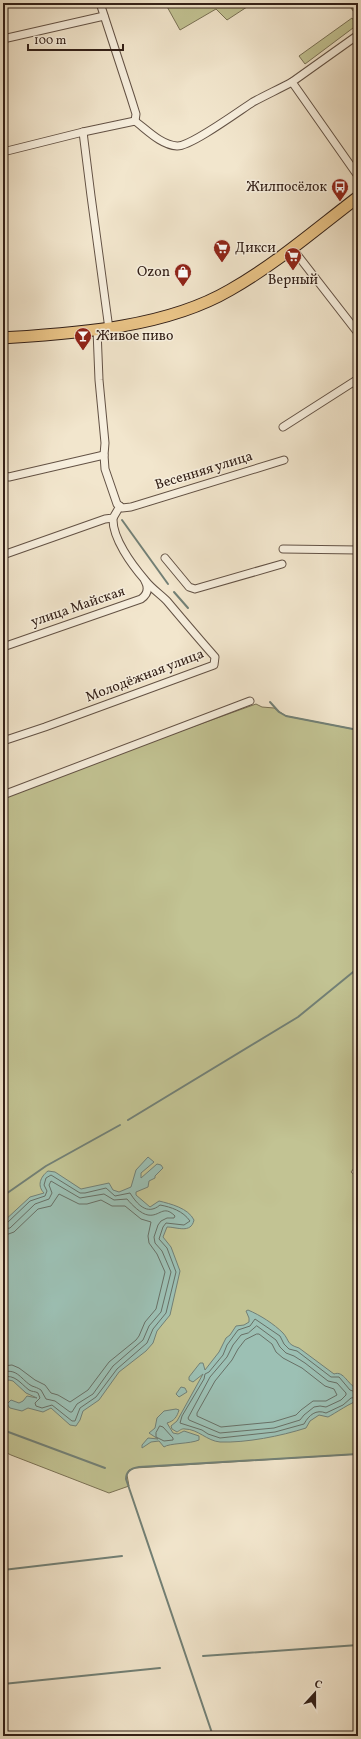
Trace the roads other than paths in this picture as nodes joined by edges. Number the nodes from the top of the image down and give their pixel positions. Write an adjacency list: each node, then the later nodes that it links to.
1 (100, 3): 2 (street)
2 (104, 16): 4 (street); 6 (street)
3 (358, 35): 5 (street)
4 (3, 39)
5 (292, 82): 6 (street); 9 (street)
6 (135, 121): 7 (street)
7 (84, 132): 8 (street); 12 (street)
8 (3, 152)
9 (358, 176)
10 (358, 197): 11 (main road)
11 (292, 248): 12 (main road); 14 (street)
12 (109, 329): 13 (main road)
13 (97, 330): 15 (main road); 18 (street)
14 (358, 333)
15 (3, 338)
16 (358, 379): 17 (street)
17 (283, 427)
18 (104, 455): 20 (street); 21 (street)
19 (284, 460): 21 (street, Весенняя улица)
20 (3, 476)
21 (120, 506): 22 (street)
22 (113, 518): 25 (street); 28 (street, Молодёжная улица)
23 (283, 549): 24 (street)
24 (358, 550)
25 (3, 555)
26 (165, 558): 27 (street)
27 (282, 564)
28 (145, 580): 29 (street, улица Майская); 31 (street, Молодёжная улица)
29 (3, 647)
30 (250, 701): 32 (street)
31 (3, 741)
32 (3, 795)

